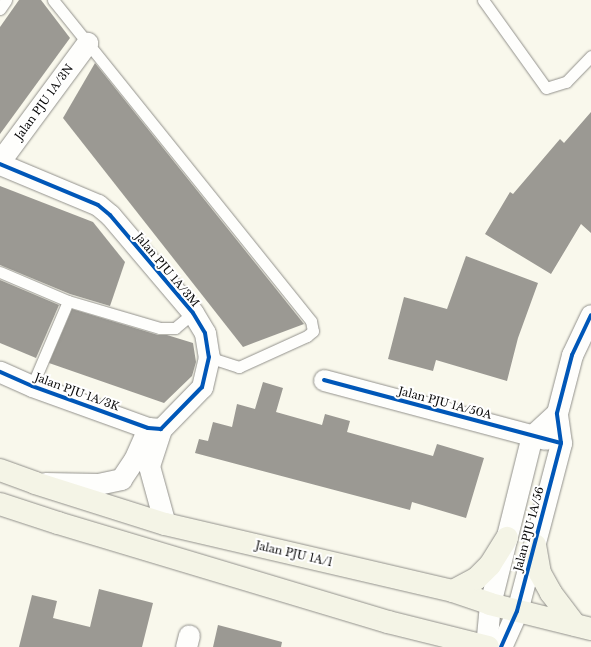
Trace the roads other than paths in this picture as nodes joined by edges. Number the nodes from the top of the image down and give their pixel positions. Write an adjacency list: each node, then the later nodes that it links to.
1 (6, 0): 4 (lane)
2 (53, 0): 5 (lane)
3 (483, 0): 6 (lane)
4 (0, 8)
5 (87, 43): 7 (street, Jalan PJU 1A/3N); 13 (lane)
6 (591, 56)
7 (0, 161)
8 (0, 164): 11 (street, Jalan PJU 1A/3M)
9 (0, 272): 10 (lane)
10 (68, 301): 11 (lane); 16 (lane)
11 (193, 313): 13 (street, Jalan PJU 1A/3M)
12 (591, 315): 17 (street)
13 (209, 357): 18 (street, Jalan PJU 1A/3M)
14 (0, 372): 16 (street, Jalan PJU 1A/3K)
15 (324, 380): 19 (street, Jalan PJU 1A/50A)
16 (32, 386): 18 (street, Jalan PJU 1A/3K)
17 (556, 414): 19 (street); 20 (street, Jalan PJU 1A/56)
18 (155, 429): 22 (street); 24 (street)
19 (532, 436): 20 (street, Jalan PJU 1A/50A); 25 (street, Jalan PJU 1A/56)
20 (561, 443): 26 (street, Jalan PJU 1A/56)
21 (0, 470): 22 (main road, Jalan PJU 1A/1)
22 (35, 483): 24 (main road, Jalan PJU 1A/1)
23 (0, 504): 31 (main road)
24 (165, 524): 27 (main road, Jalan PJU 1A/1)
25 (507, 538): 27 (main road); 28 (street, Jalan PJU 1A/56)
26 (535, 545): 29 (street, Jalan PJU 1A/56); 30 (main road)
27 (453, 591): 28 (main road, Jalan PJU 1A/1)
28 (490, 604): 29 (main road, Jalan PJU 1A/1); 32 (street, Jalan PJU 1A/56)
29 (517, 611): 30 (main road, Jalan PJU 1A/1); 32 (street, Jalan PJU 1A/56)
30 (583, 627)
31 (449, 642): 32 (main road)
32 (490, 647)

